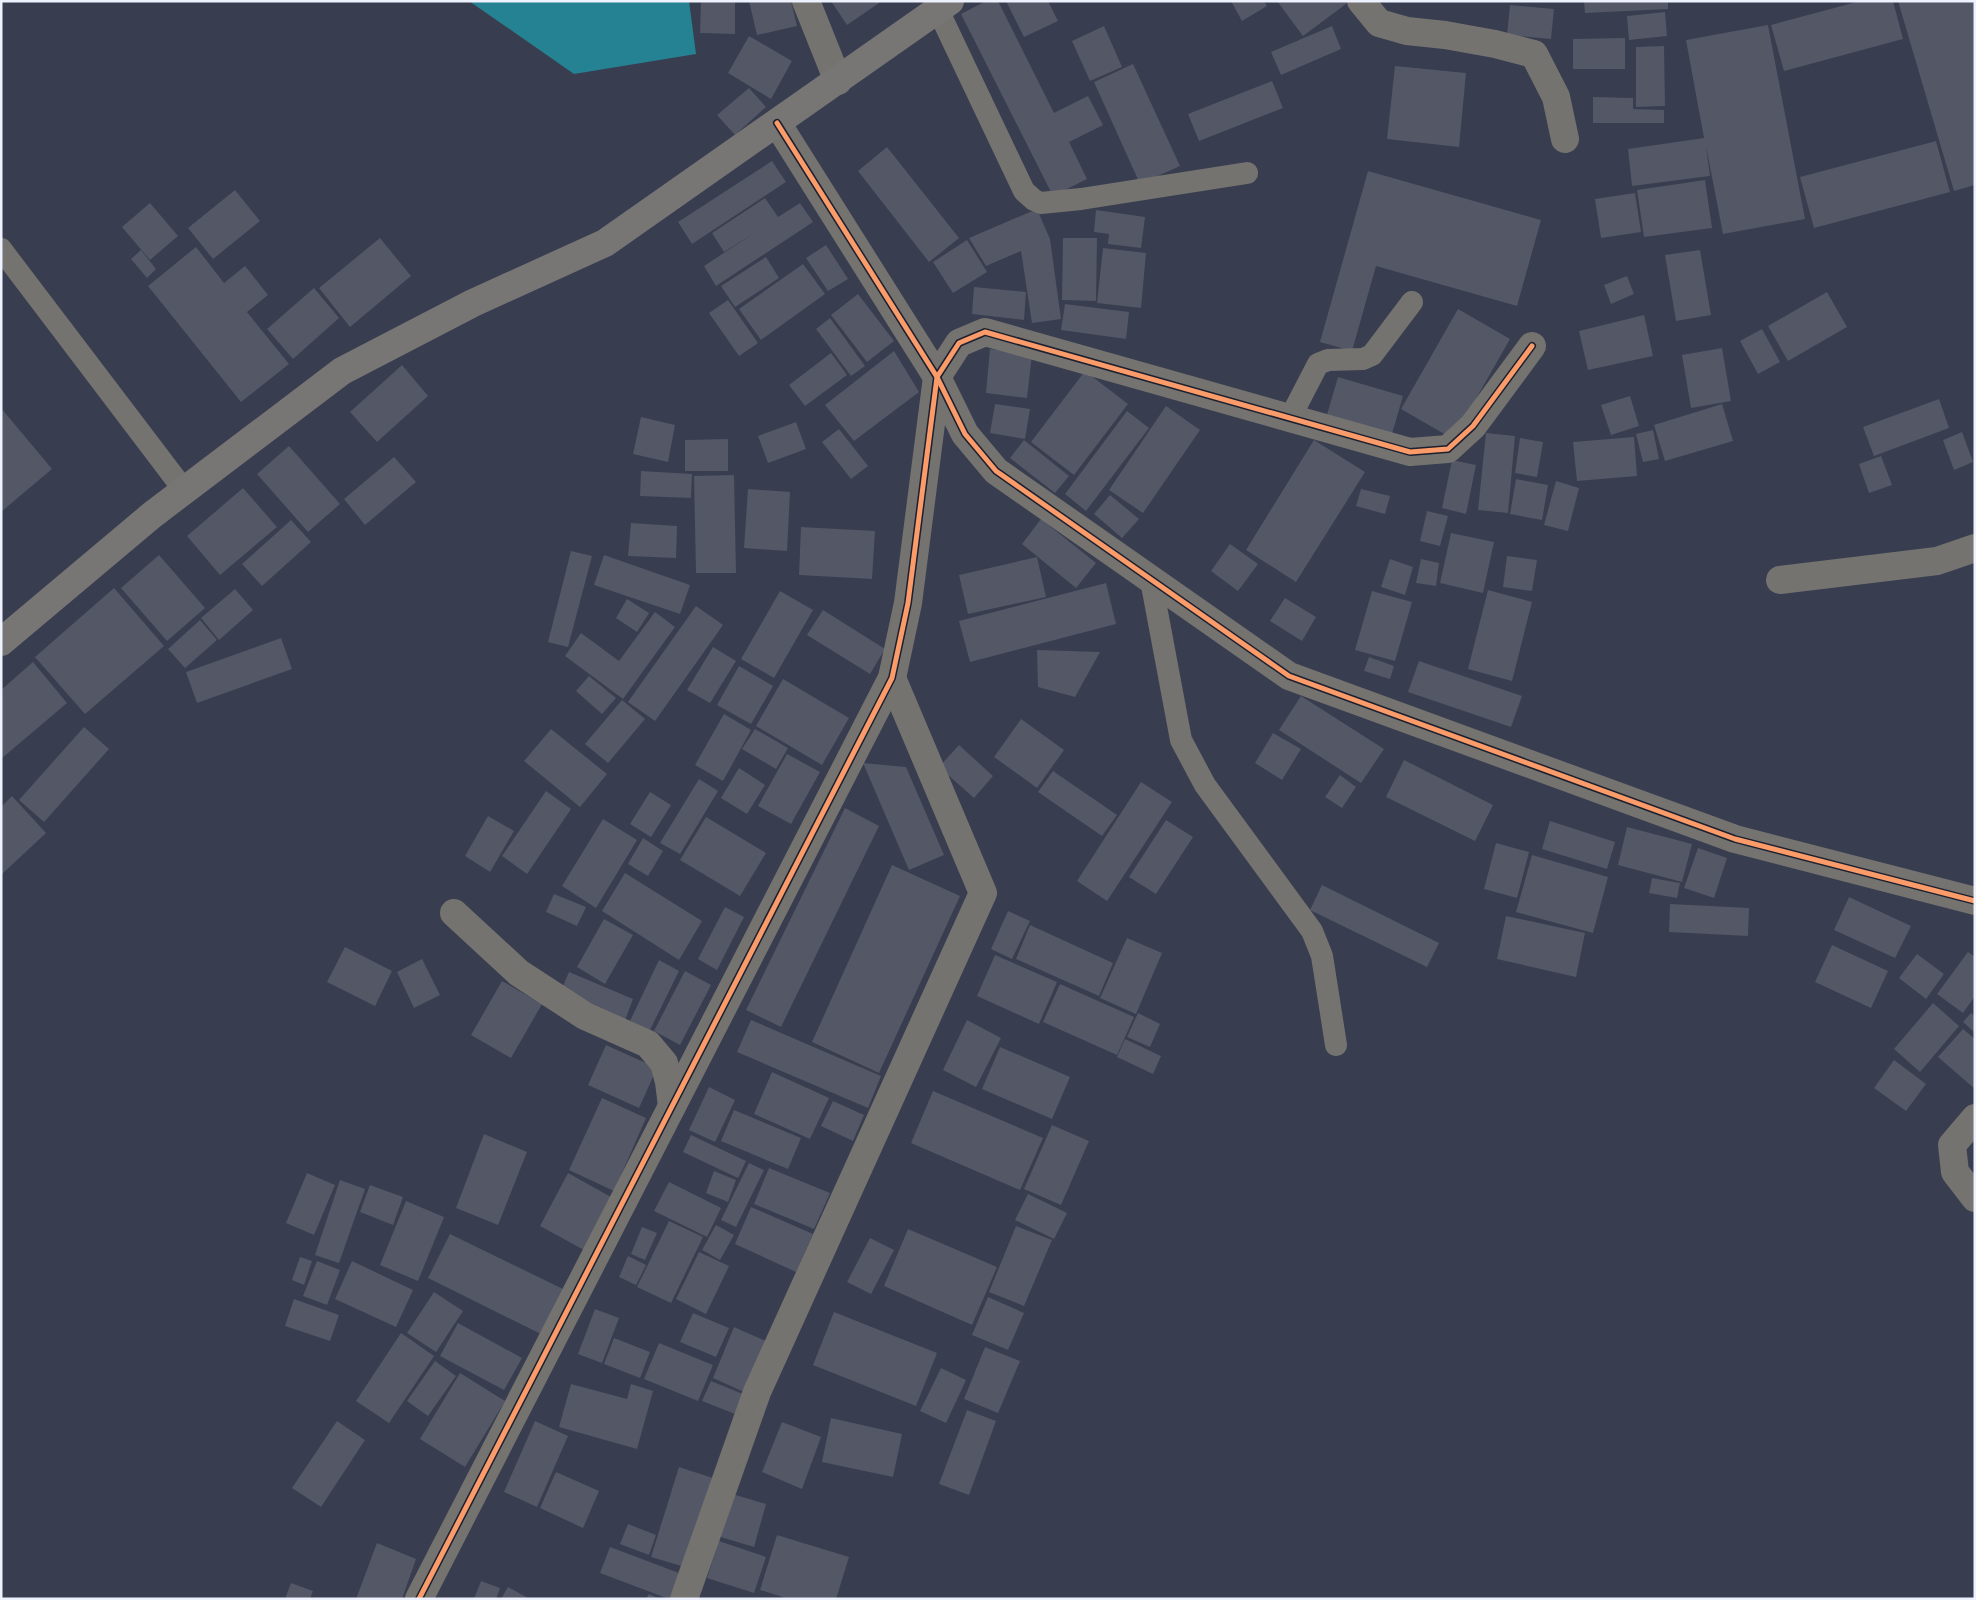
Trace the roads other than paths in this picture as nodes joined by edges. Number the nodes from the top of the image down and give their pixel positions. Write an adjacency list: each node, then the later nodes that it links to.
1 (806, 1): 4 (street)
2 (1361, 1): 6 (street)
3 (944, 6): 4 (main road); 7 (lane)
4 (838, 82): 5 (main road)
5 (776, 123): 11 (street); 13 (main road)
6 (1565, 138)
7 (1247, 172)
8 (1, 249): 13 (lane)
9 (1412, 302): 12 (lane)
10 (1532, 346): 12 (street)
11 (937, 377): 12 (street); 15 (street); 18 (street)
12 (1290, 418)
13 (184, 490): 17 (main road)
14 (1975, 548): 16 (street)
15 (1152, 580): 19 (street); 21 (lane)
16 (1780, 580)
17 (1, 642)
18 (892, 678): 22 (street); 26 (street)
19 (1975, 901)
20 (454, 914): 22 (street)
21 (1336, 1045)
22 (672, 1106): 25 (street)
23 (1975, 1118): 24 (street)
24 (1975, 1198)
25 (419, 1599)
26 (684, 1599)

